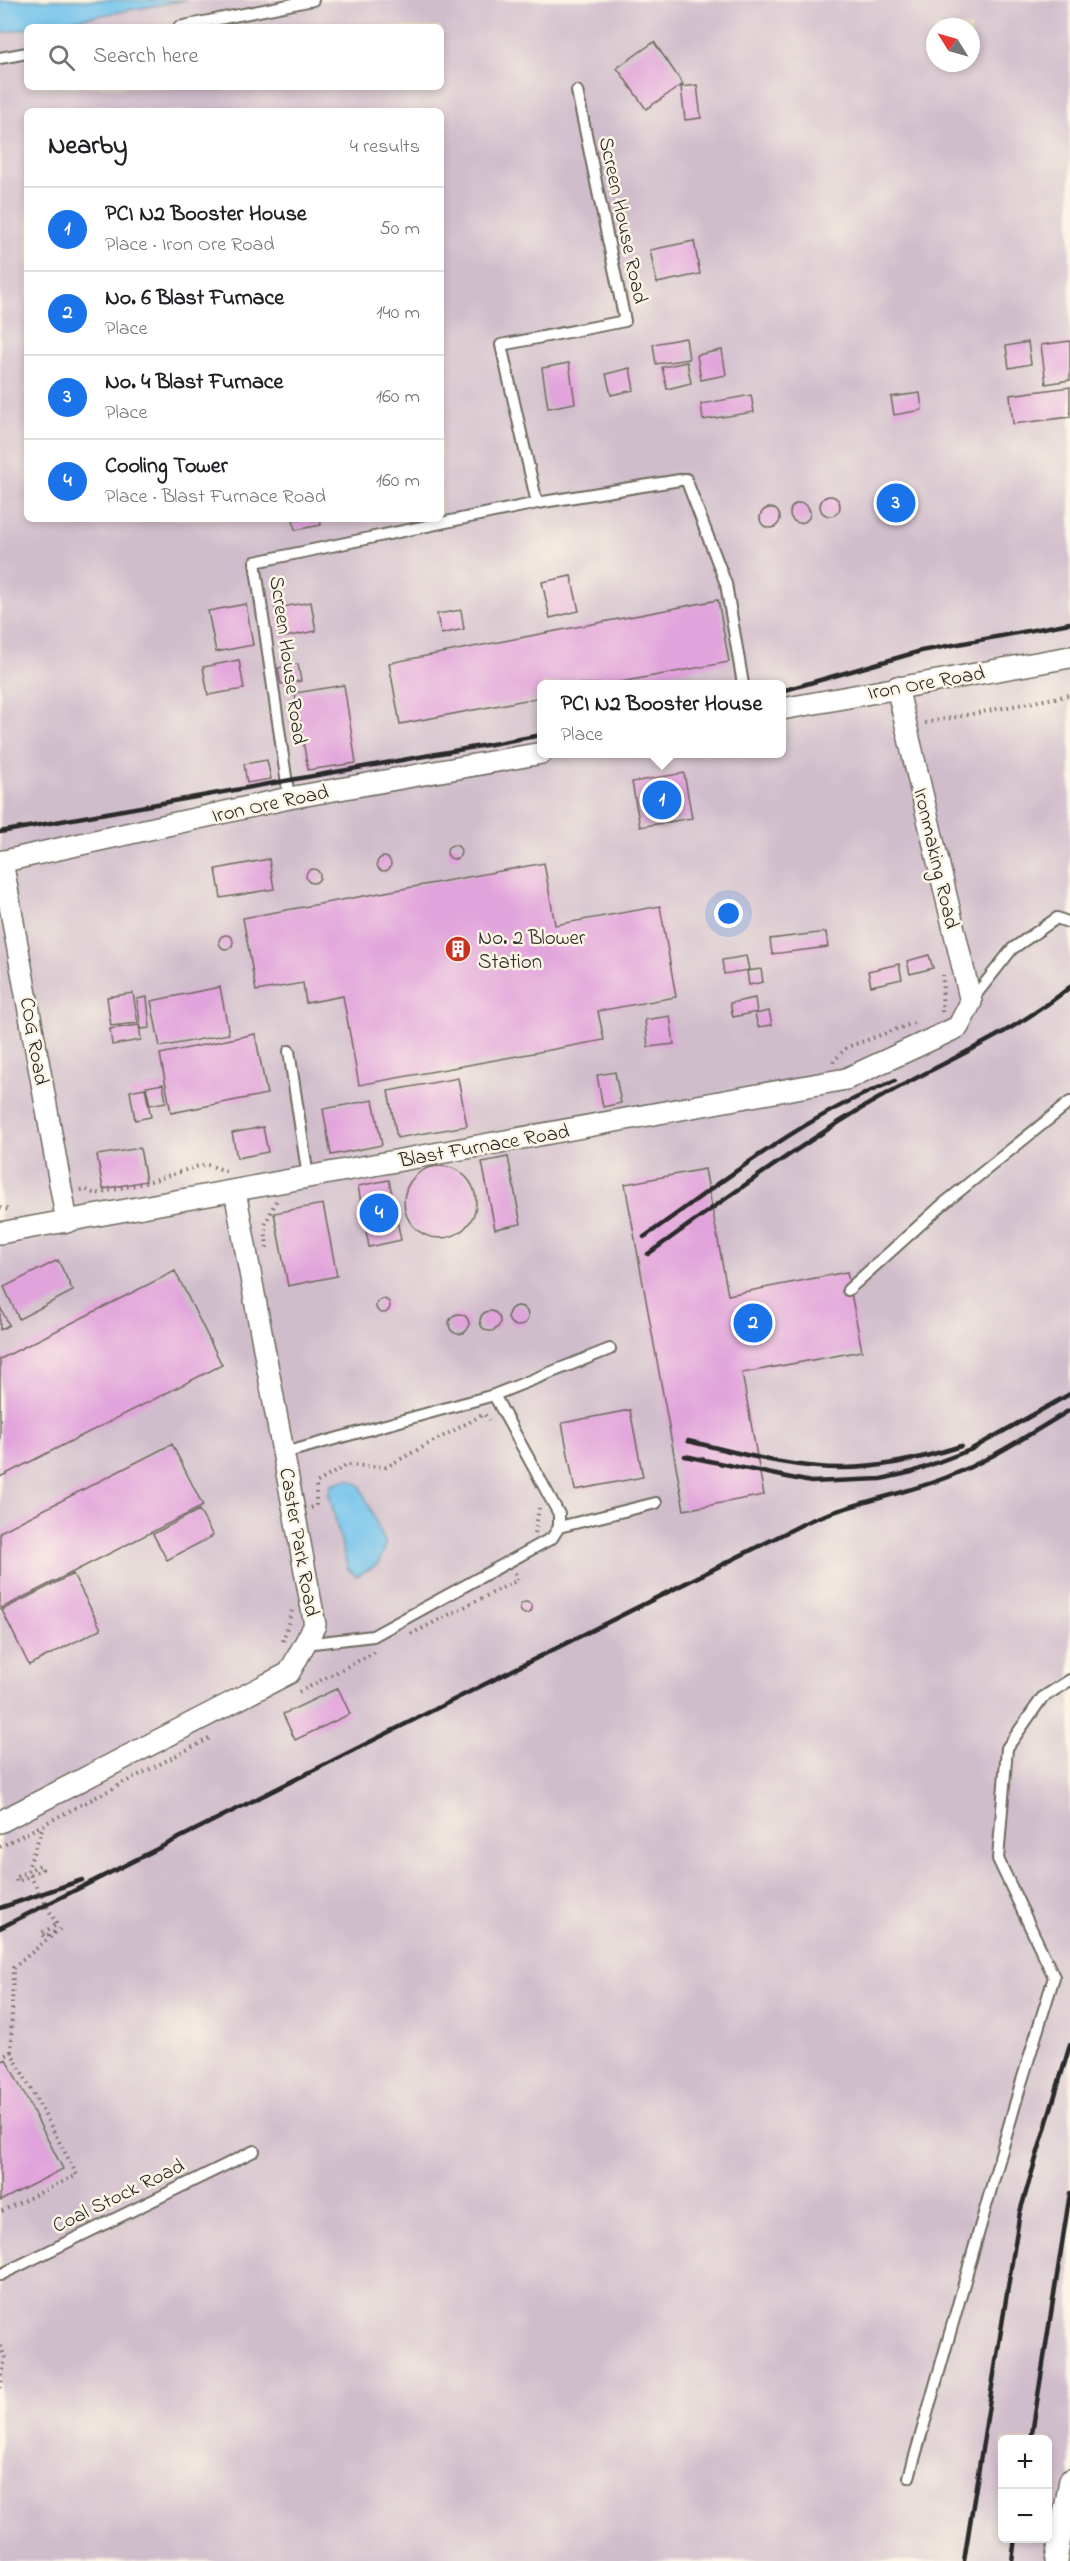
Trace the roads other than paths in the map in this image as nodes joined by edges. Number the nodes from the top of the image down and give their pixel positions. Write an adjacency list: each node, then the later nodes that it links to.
1 (314, 0): 2 (lane)
2 (194, 24)
3 (24, 54): 4 (lane)
4 (0, 58)
5 (577, 92): 6 (lane, Screen House Road)
6 (537, 502): 8 (lane, Screen House Road); 10 (lane, Screen House Road)
7 (443, 522): 14 (lane, Screen House Road)
8 (444, 522)
9 (1070, 657): 11 (street, Iron Ore Road)
10 (742, 680)
11 (897, 687): 12 (street, Iron Ore Road); 17 (street, Ironmaking Road)
12 (786, 708)
13 (537, 754): 14 (street, Iron Ore Road)
14 (289, 798): 15 (street, Iron Ore Road)
15 (1, 862): 22 (street, COG Road)
16 (1070, 923): 17 (lane)
17 (971, 1002): 20 (street, Blast Furnace Road)
18 (289, 1051): 20 (lane)
19 (1070, 1102): 24 (lane)
20 (308, 1177): 21 (street, Blast Furnace Road)
21 (235, 1191): 22 (street, Blast Furnace Road); 27 (street, Caster Park Road)
22 (67, 1221): 23 (street, Blast Furnace Road)
23 (0, 1233)
24 (848, 1290)
25 (610, 1349): 26 (lane)
26 (494, 1395): 27 (lane); 29 (lane)
27 (284, 1453): 30 (street, Caster Park Road)
28 (656, 1503): 29 (lane)
29 (559, 1527): 30 (lane)
30 (305, 1644): 32 (street, Caster Park Road)
31 (1070, 1680): 35 (lane)
32 (0, 1822)
33 (254, 2151): 34 (lane, Coal Stock Road)
34 (0, 2275)
35 (909, 2477)
36 (1070, 2480): 37 (street)
37 (1056, 2561)

